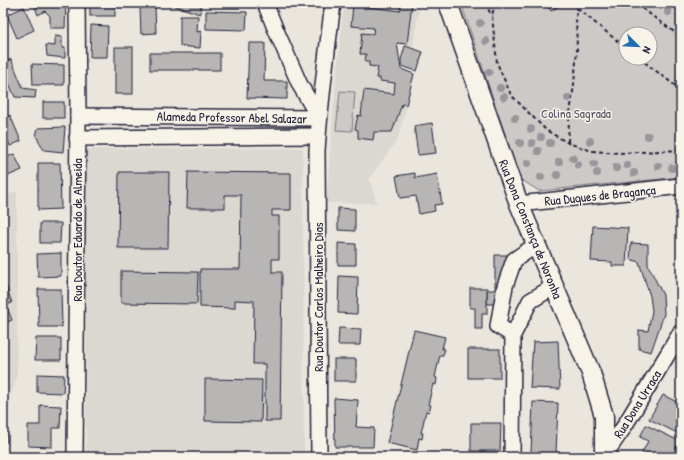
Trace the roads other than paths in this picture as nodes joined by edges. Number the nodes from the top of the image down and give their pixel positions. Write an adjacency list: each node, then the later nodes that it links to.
1 (77, 3): 5 (street, Rua Doutor Eduardo de Almeida)
2 (265, 3): 6 (street)
3 (333, 3): 6 (street)
4 (448, 3): 10 (main road, Rua Dona Constança de Noronha)
5 (78, 116): 6 (street, Alameda Professor Abel Salazar); 8 (street, Rua Doutor Eduardo de Almeida)
6 (319, 118): 7 (street, Alameda Professor Abel Salazar)
7 (318, 136): 8 (street, Alameda Professor Abel Salazar); 17 (street, Rua Doutor Carlos Malheiro Dias)
8 (77, 138): 16 (street, Rua Doutor Eduardo de Almeida)
9 (681, 186): 10 (street, Rua Duques de Bragança)
10 (519, 204): 11 (main road, Rua Dona Constança de Noronha)
11 (536, 245): 12 (main road, Rua Dona Constança de Noronha); 14 (street)
12 (553, 287): 14 (street); 15 (main road, Rua Dona Constança de Noronha)
13 (681, 332): 15 (street, Rua Dona Urraca)
14 (514, 335): 18 (street)
15 (604, 456)
16 (75, 457)
17 (319, 457)
18 (512, 457)

